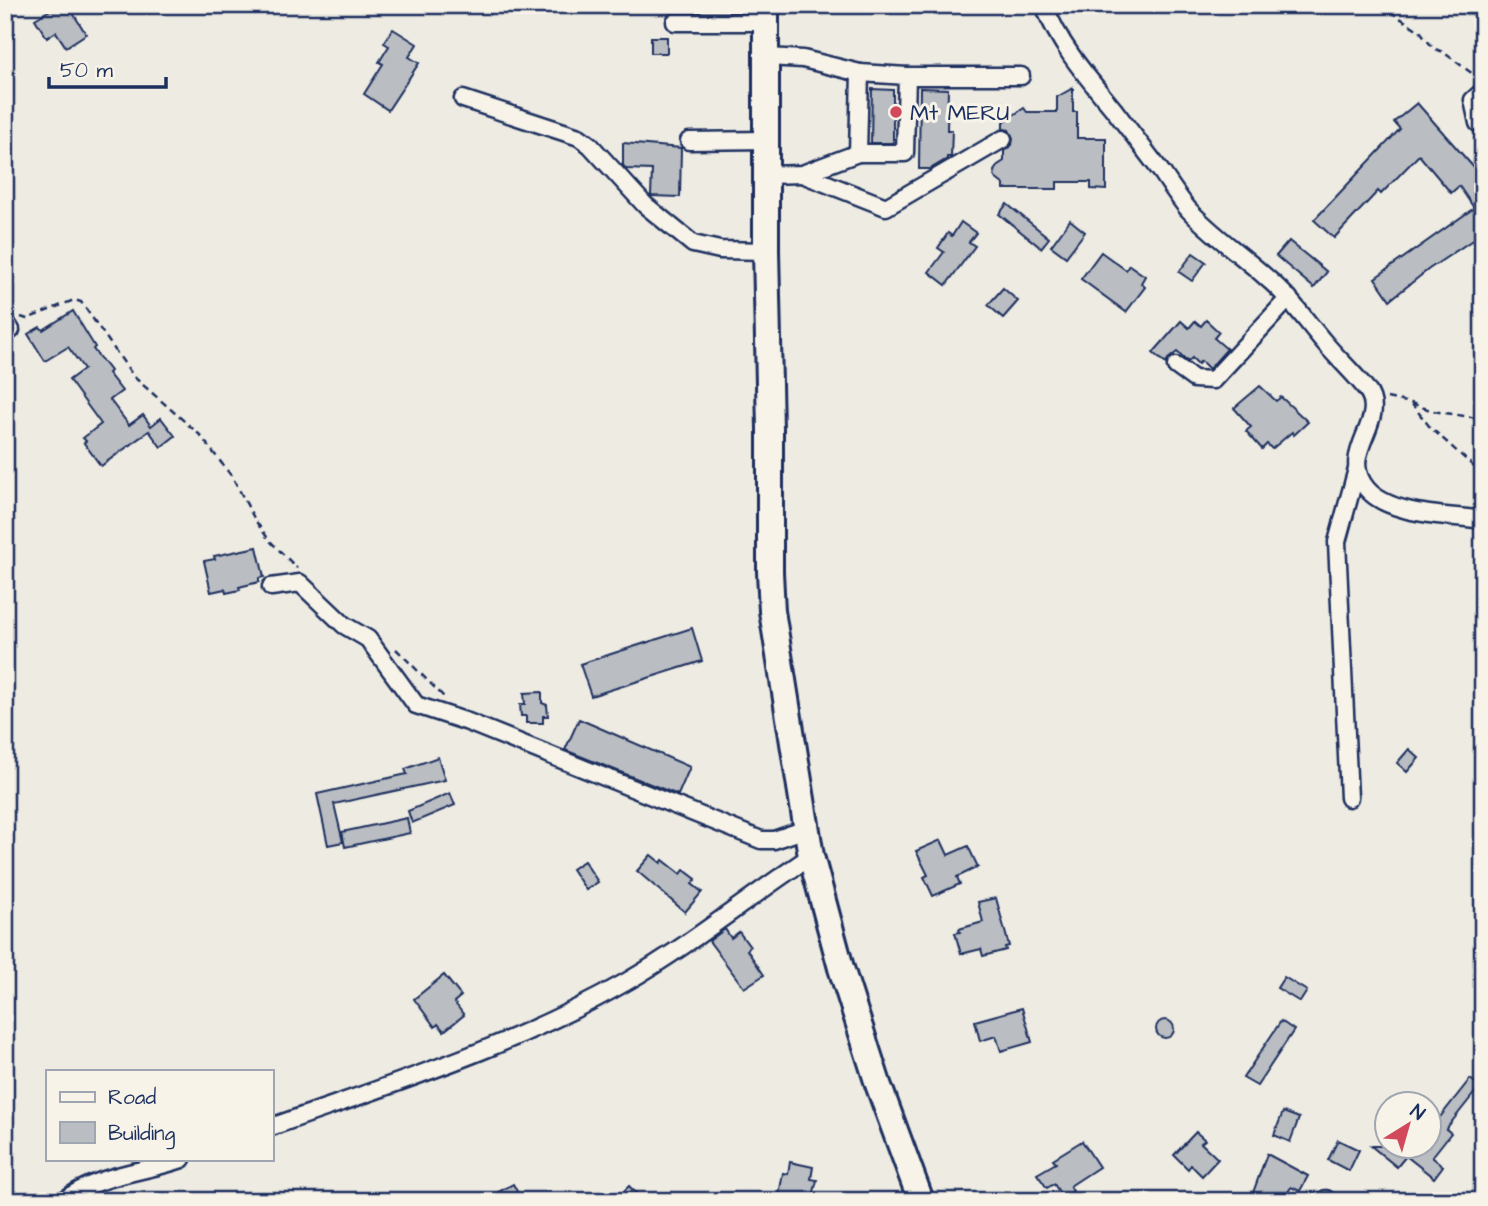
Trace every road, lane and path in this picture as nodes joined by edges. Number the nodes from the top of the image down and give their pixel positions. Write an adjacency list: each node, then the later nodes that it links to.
1 (1044, 5): 20 (street)
2 (1380, 5): 9 (path)
3 (766, 13): 4 (street); 5 (highway)
4 (675, 22)
5 (767, 57): 6 (street); 14 (highway)
6 (860, 73): 7 (street); 16 (street)
7 (908, 76): 8 (street); 16 (street)
8 (1021, 76)
9 (1483, 80)
10 (1483, 91): 12 (street)
11 (463, 99): 19 (street)
12 (1483, 126)
13 (1003, 139): 17 (street)
14 (766, 140): 15 (street); 18 (highway)
15 (689, 141)
16 (858, 153): 17 (street)
17 (802, 174): 18 (street)
18 (766, 175): 19 (highway)
19 (766, 251): 34 (highway)
20 (1289, 298): 22 (street); 23 (street)
21 (12, 322): 29 (path)
22 (1176, 366)
23 (1373, 401): 24 (path); 26 (street)
24 (1410, 403): 25 (path); 27 (path)
25 (1483, 419)
26 (1357, 469): 28 (street); 33 (street)
27 (1483, 475)
28 (1483, 520)
29 (305, 575)
30 (271, 587): 34 (street)
31 (389, 642): 32 (path)
32 (447, 700)
33 (1349, 798)
34 (806, 829): 35 (highway)
35 (811, 856): 36 (street); 39 (highway)
36 (273, 1126)
37 (178, 1160): 38 (street)
38 (73, 1198)
39 (921, 1201)

